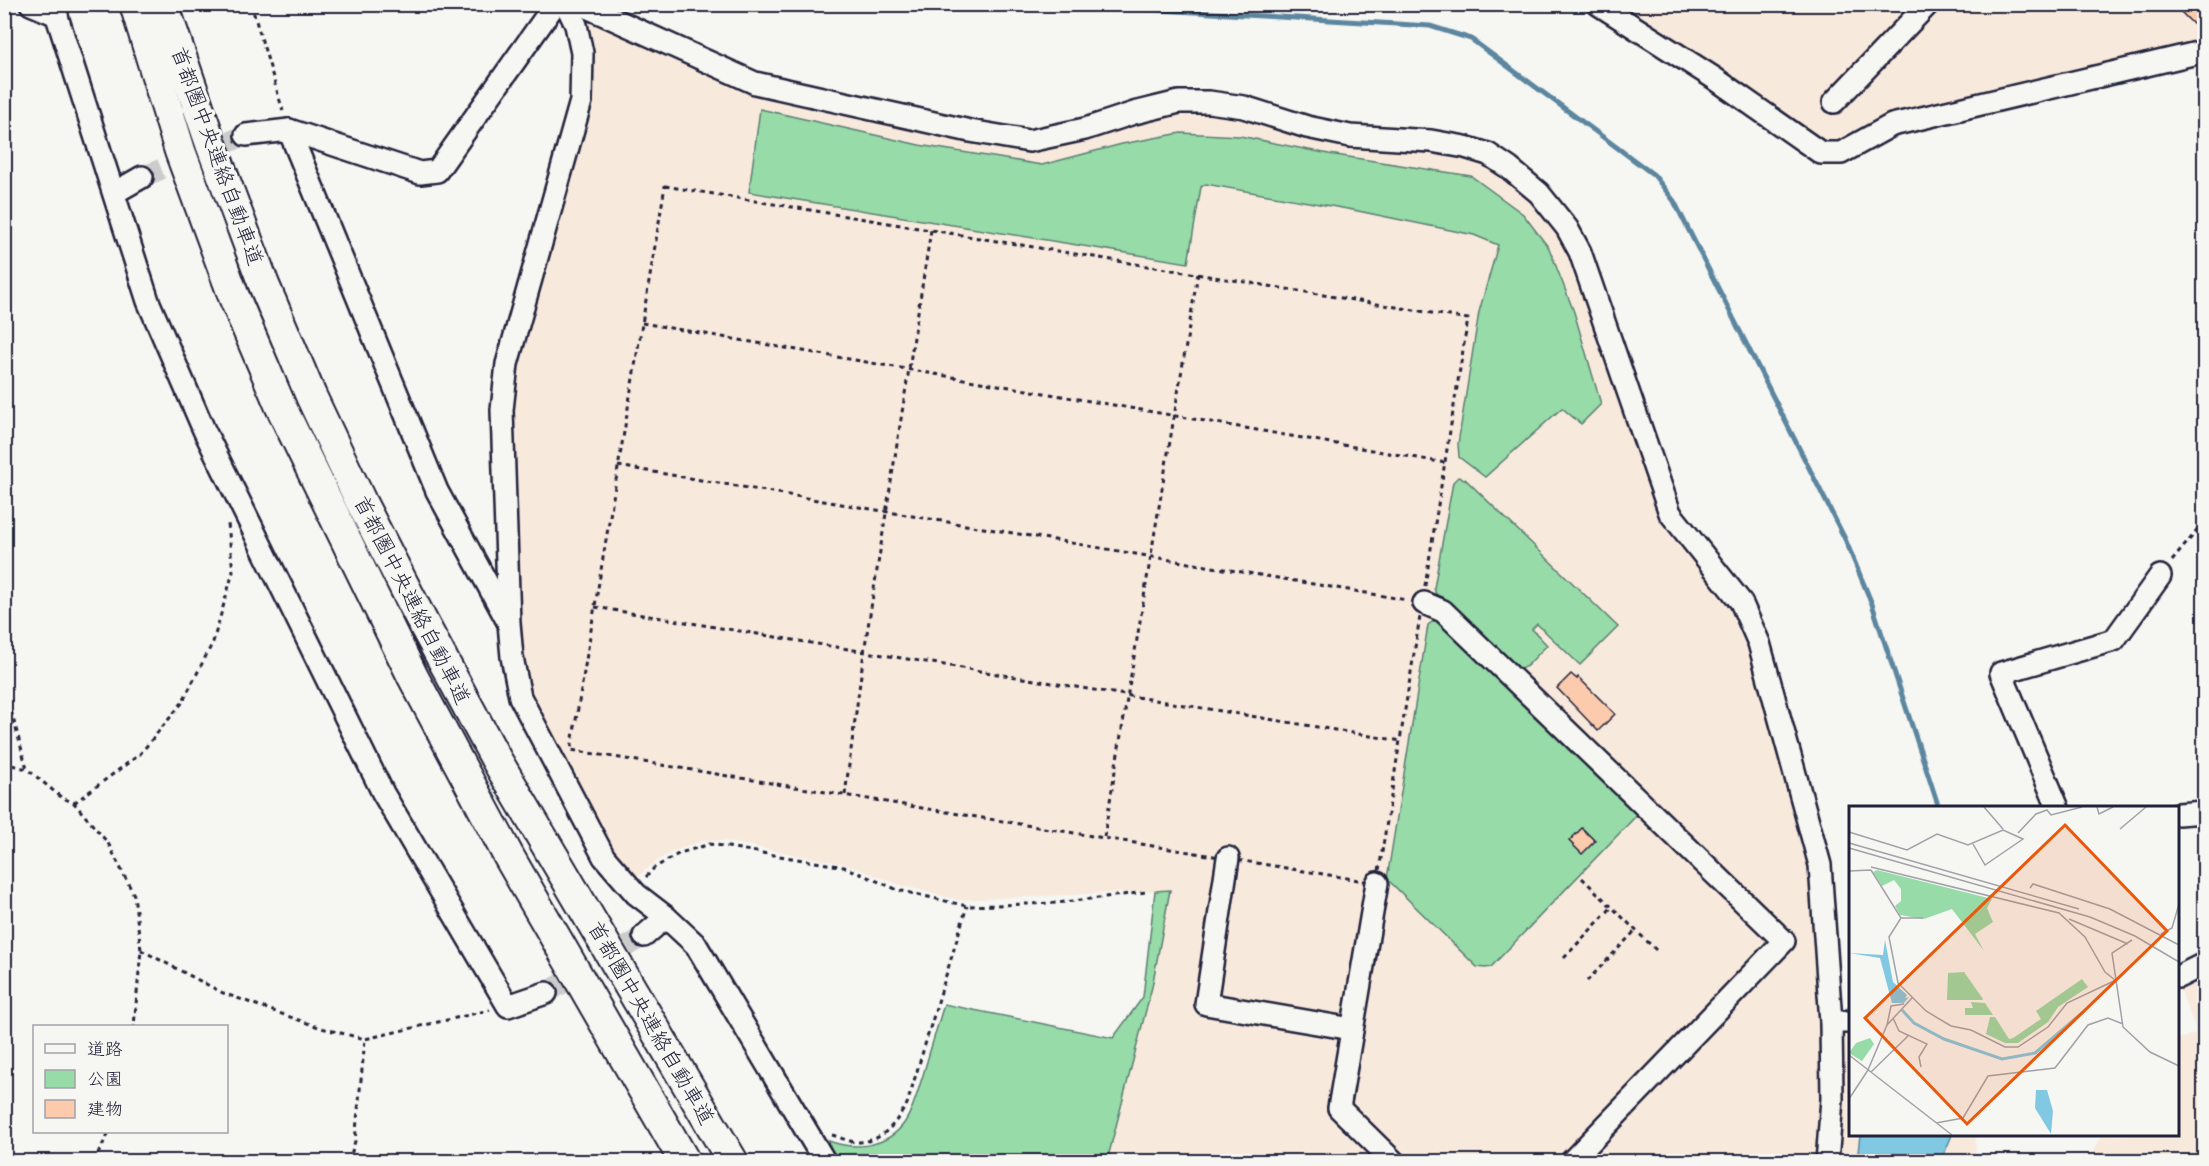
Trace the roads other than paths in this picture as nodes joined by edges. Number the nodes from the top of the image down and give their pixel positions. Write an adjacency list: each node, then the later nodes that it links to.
1 (31, 4): 9 (street)
2 (135, 4): 31 (highway, 首都圏中央連絡自動車道)
3 (163, 4): 32 (highway, 首都圏中央連絡自動車道)
4 (555, 4): 12 (street)
5 (566, 4): 18 (street)
6 (580, 4): 29 (street)
7 (1598, 4): 10 (street)
8 (1928, 4): 11 (street)
9 (55, 10): 15 (street)
10 (2205, 54)
11 (1834, 102)
12 (289, 130): 13 (street); 18 (street)
13 (246, 135)
14 (142, 177): 15 (street)
15 (114, 193): 28 (street)
16 (2160, 576): 19 (street)
17 (1424, 603): 35 (street)
18 (509, 623): 24 (street)
19 (2058, 806)
20 (2205, 812): 21 (street)
21 (2179, 814)
22 (1228, 858): 30 (street)
23 (1377, 883): 30 (street)
24 (666, 917): 25 (street); 33 (street)
25 (644, 936)
26 (2205, 964): 27 (street)
27 (2179, 977)
28 (546, 993)
29 (1841, 1022): 36 (street)
30 (1352, 1029): 34 (street)
31 (685, 1161)
32 (733, 1161)
33 (825, 1161)
34 (1394, 1161)
35 (1570, 1161)
36 (1827, 1161)

